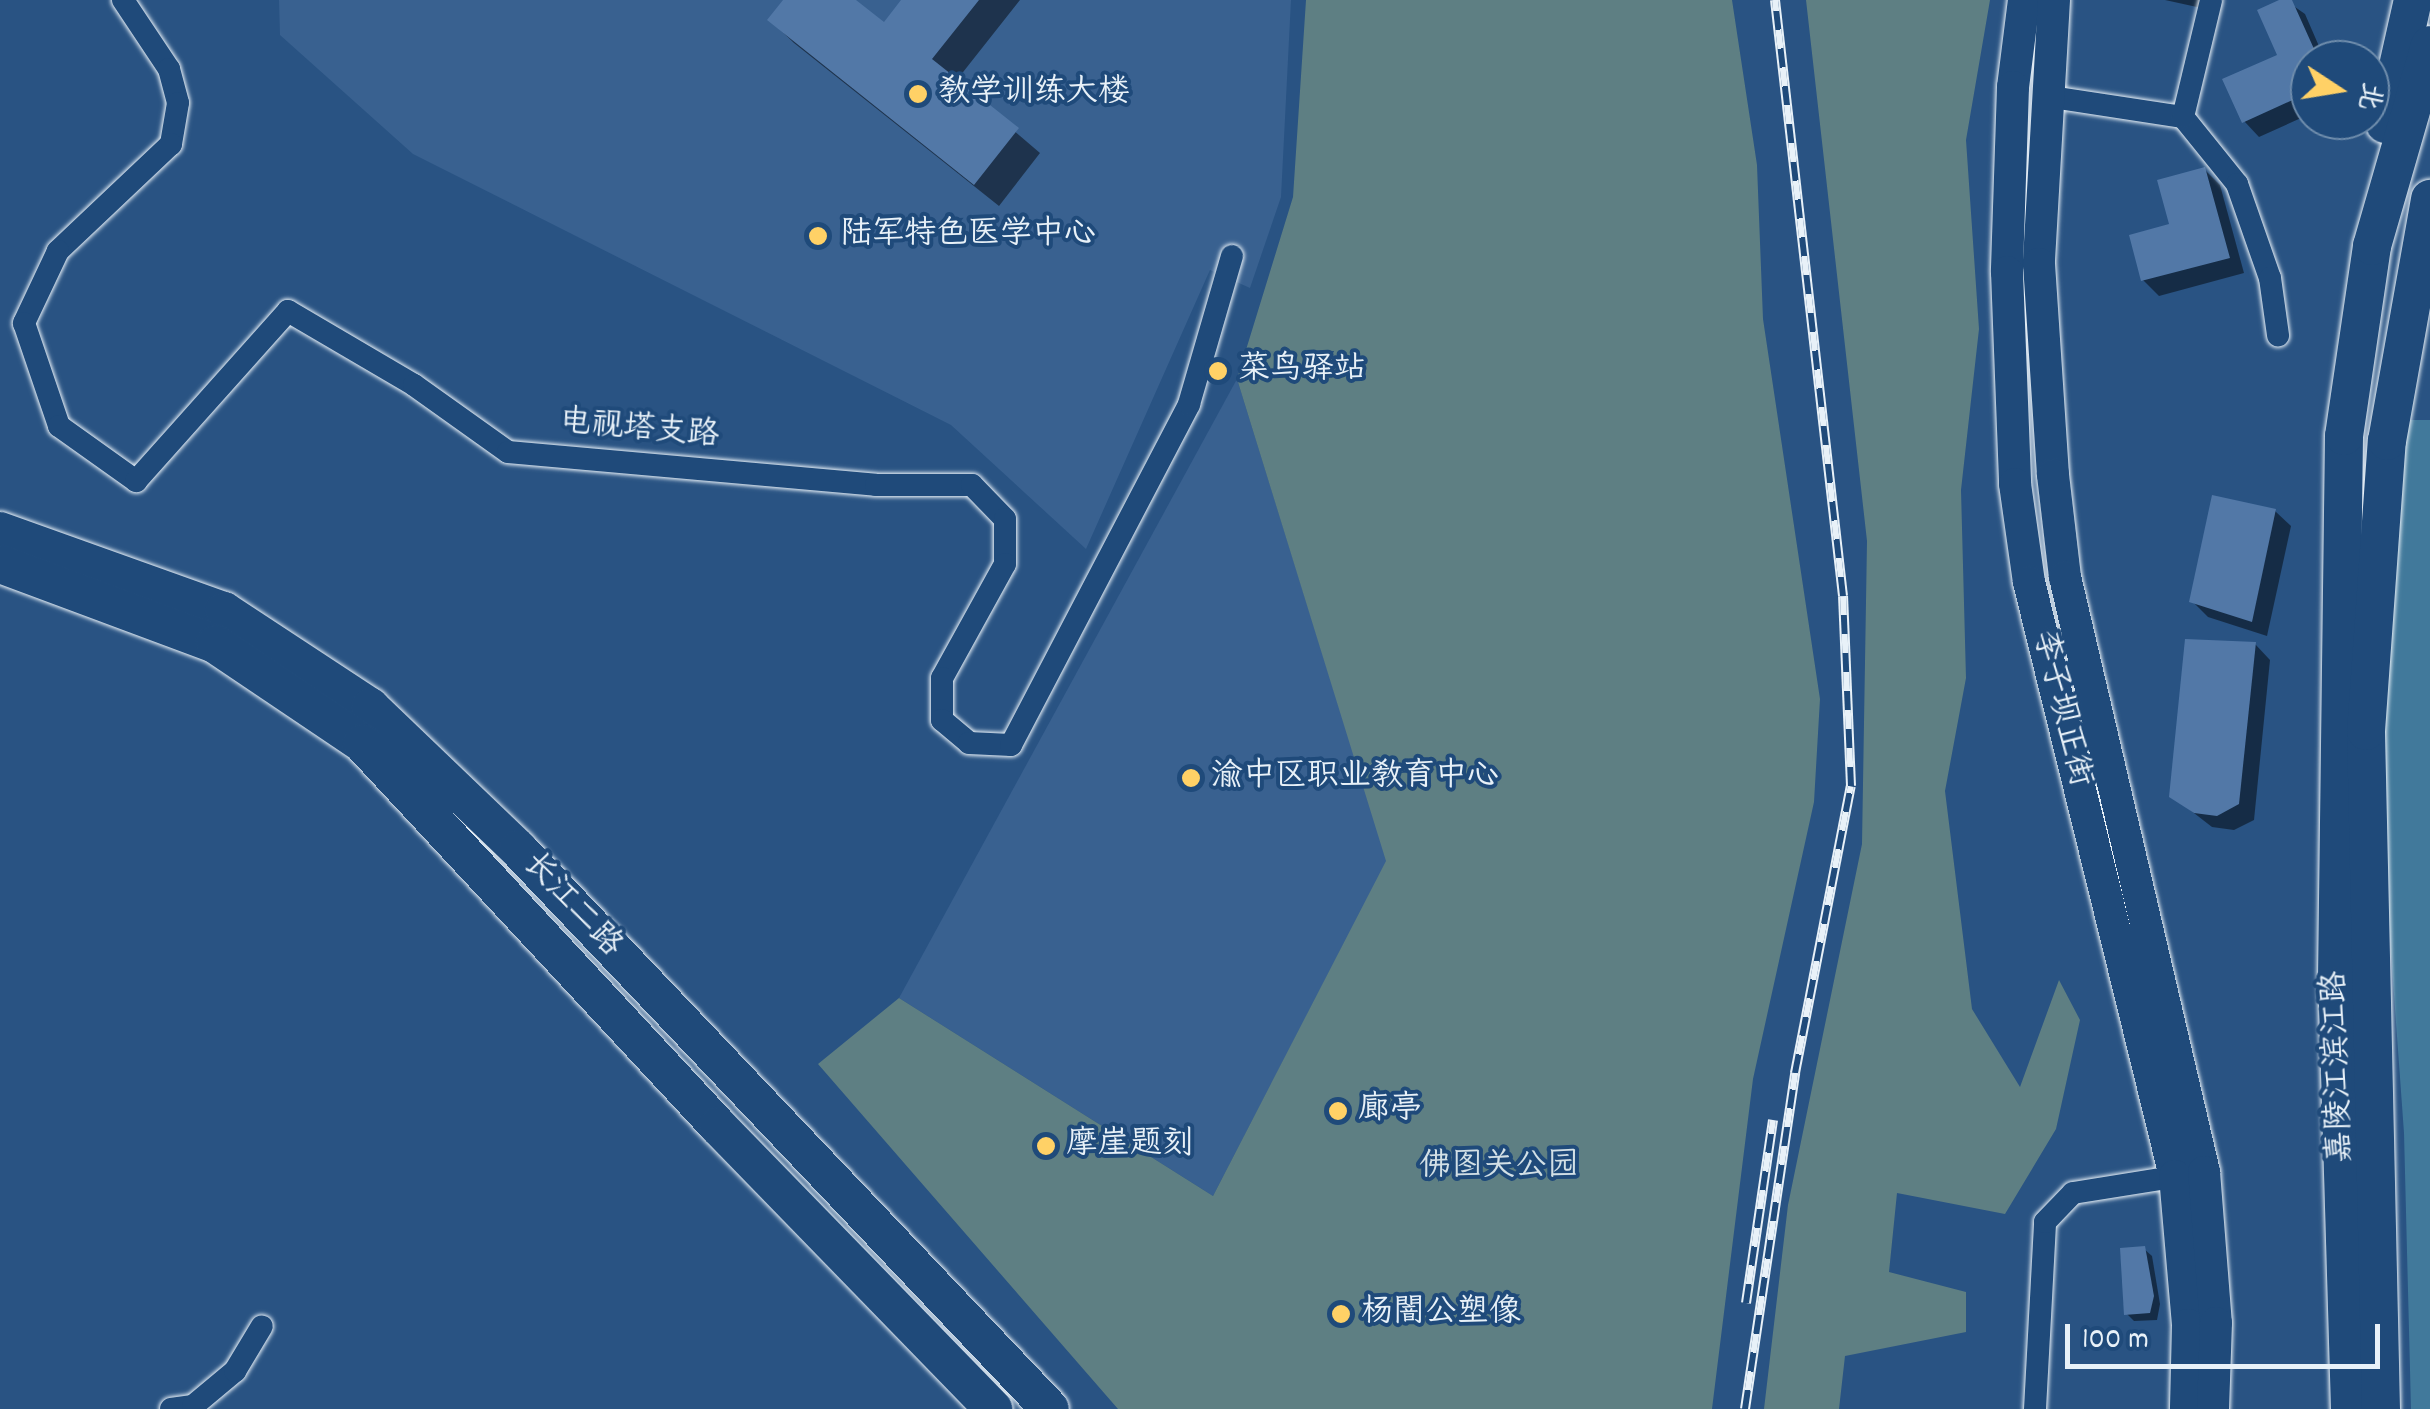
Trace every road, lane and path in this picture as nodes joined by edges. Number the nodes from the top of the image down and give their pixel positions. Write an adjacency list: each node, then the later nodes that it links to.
1 (122, 0): 11 (street, 电视塔支路)
2 (2024, 0): 16 (main road, 李子坝正街)
3 (2054, 0): 7 (main road, 李子坝正街)
4 (2210, 0): 8 (street)
5 (2414, 0): 10 (main road)
6 (2430, 44): 10 (main road)
7 (2045, 96): 8 (street); 16 (main road, 李子坝正街)
8 (2182, 116): 12 (street)
9 (2430, 198): 15 (main road)
10 (2372, 246): 15 (main road)
11 (1232, 256)
12 (2278, 335)
13 (0, 530): 21 (main road, 长江二路)
14 (0, 564): 20 (main road, 长江二路)
15 (2351, 728): 25 (main road, 嘉陵江滨江路); 26 (main road, 嘉陵江滨江路)
16 (2189, 1174): 17 (main road, 李子坝正街); 22 (street)
17 (2202, 1324): 23 (main road, 李子坝正街); 24 (main road, 李子坝正街)
18 (262, 1326): 19 (street)
19 (171, 1409)
20 (993, 1409)
21 (1050, 1409)
22 (2035, 1409)
23 (2186, 1409)
24 (2212, 1409)
25 (2350, 1409)
26 (2382, 1409)

